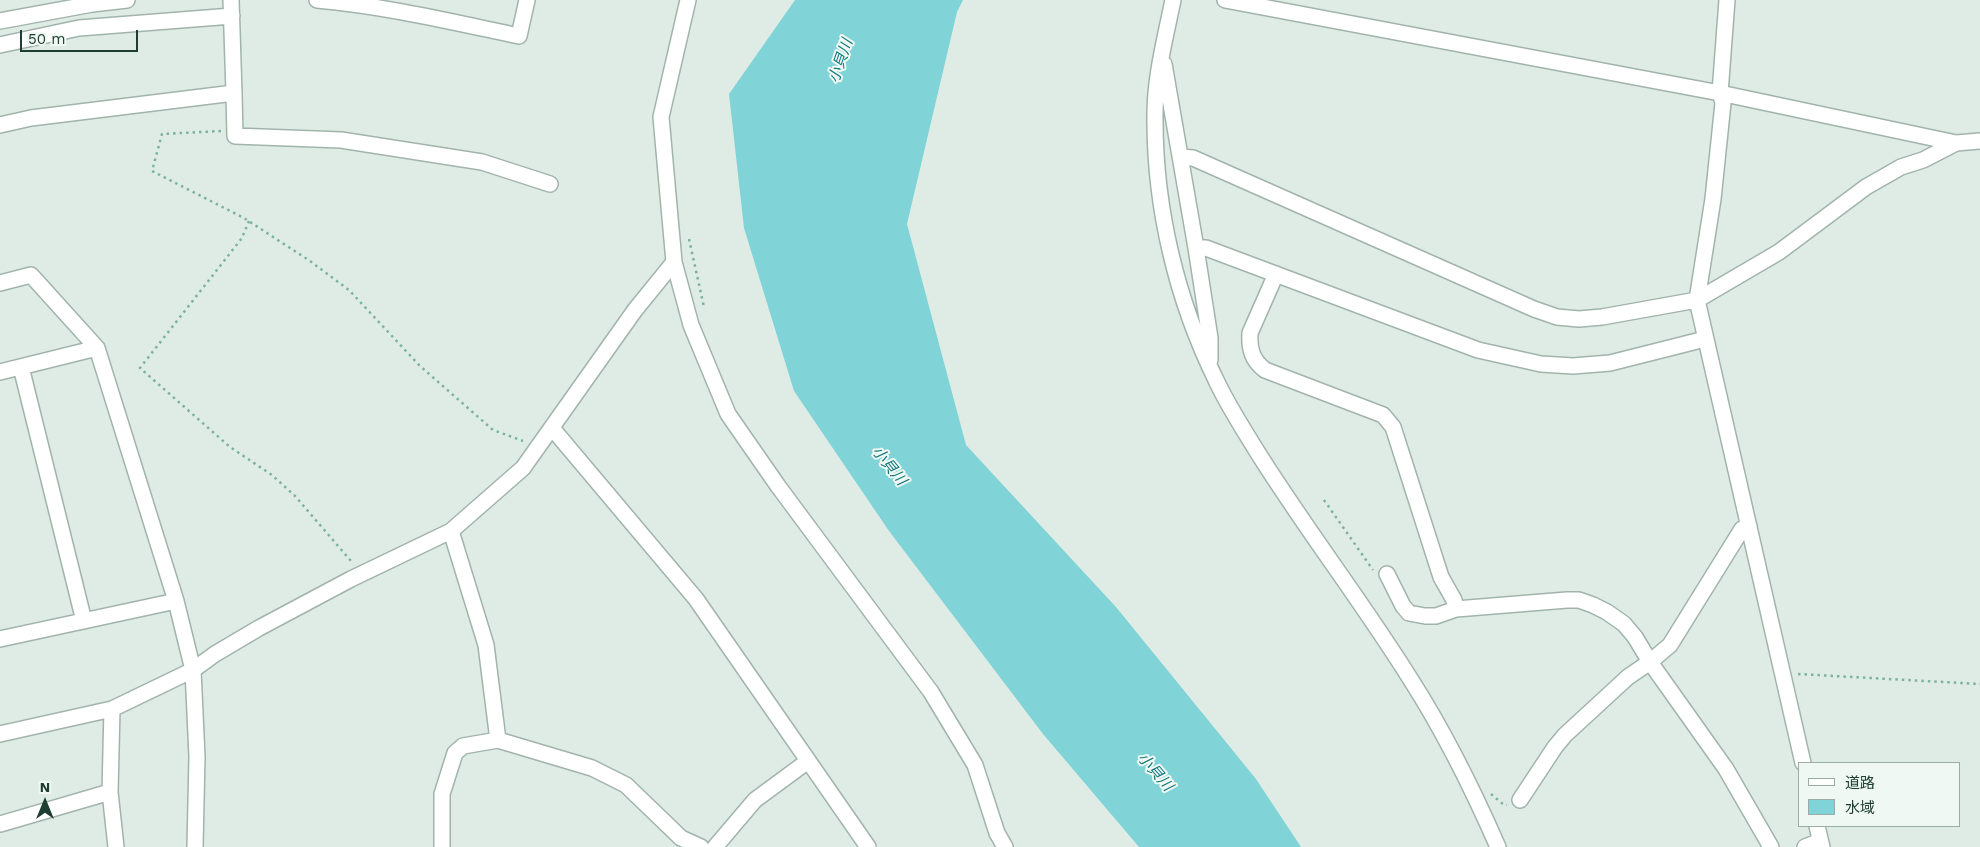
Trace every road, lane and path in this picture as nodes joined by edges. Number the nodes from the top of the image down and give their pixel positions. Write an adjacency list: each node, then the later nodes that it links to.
1 (126, 0): 10 (street)
2 (231, 0): 9 (street)
3 (317, 0): 4 (street)
4 (528, 0)
5 (688, 0): 24 (street)
6 (1173, 0): 12 (street)
7 (1225, 0): 14 (street)
8 (1727, 0): 14 (street)
9 (232, 16): 11 (street); 13 (street)
10 (0, 21)
11 (0, 45)
12 (1162, 53): 19 (street); 32 (street)
13 (234, 92): 15 (street); 16 (street)
14 (1720, 93): 18 (street); 27 (street)
15 (0, 125)
16 (235, 131): 20 (street); 21 (path)
17 (1980, 140): 18 (street)
18 (1956, 143): 27 (street)
19 (1187, 158): 23 (street); 27 (street)
20 (550, 184)
21 (249, 222): 35 (path); 39 (path)
22 (688, 234): 28 (path)
23 (1201, 248): 25 (street); 32 (street)
24 (674, 262): 34 (street); 66 (street)
25 (1276, 274): 29 (street); 42 (street)
26 (0, 283): 30 (street)
27 (1697, 300): 29 (street)
28 (705, 312)
29 (1705, 339): 37 (street)
30 (97, 348): 31 (street); 41 (street)
31 (21, 366): 33 (street); 43 (street)
32 (1210, 366): 55 (street)
33 (0, 372)
34 (552, 428): 35 (street); 52 (street)
35 (539, 446): 38 (street)
36 (1324, 500): 40 (path)
37 (1749, 526): 45 (street); 47 (street)
38 (451, 530): 39 (street); 51 (street)
39 (362, 574): 46 (street)
40 (1387, 574): 42 (street)
41 (176, 601): 43 (street); 46 (street)
42 (1456, 609): 45 (street)
43 (84, 621): 44 (street)
44 (0, 639)
45 (1650, 662): 56 (street); 68 (street)
46 (193, 670): 49 (street); 61 (street)
47 (1782, 674): 48 (path); 53 (street)
48 (1980, 684)
49 (112, 709): 50 (street); 54 (street)
50 (0, 734)
51 (498, 740): 62 (street); 63 (street)
52 (808, 761): 64 (street); 65 (street)
53 (1803, 762)
54 (110, 792): 57 (street); 60 (street)
55 (1473, 792): 56 (path); 67 (street)
56 (1520, 800)
57 (0, 824)
58 (1817, 827): 59 (street)
59 (1821, 844): 69 (street)
60 (116, 847)
61 (195, 847)
62 (442, 847)
63 (701, 847)
64 (715, 847)
65 (868, 847)
66 (1005, 847)
67 (1498, 847)
68 (1771, 847)
69 (1805, 847)

